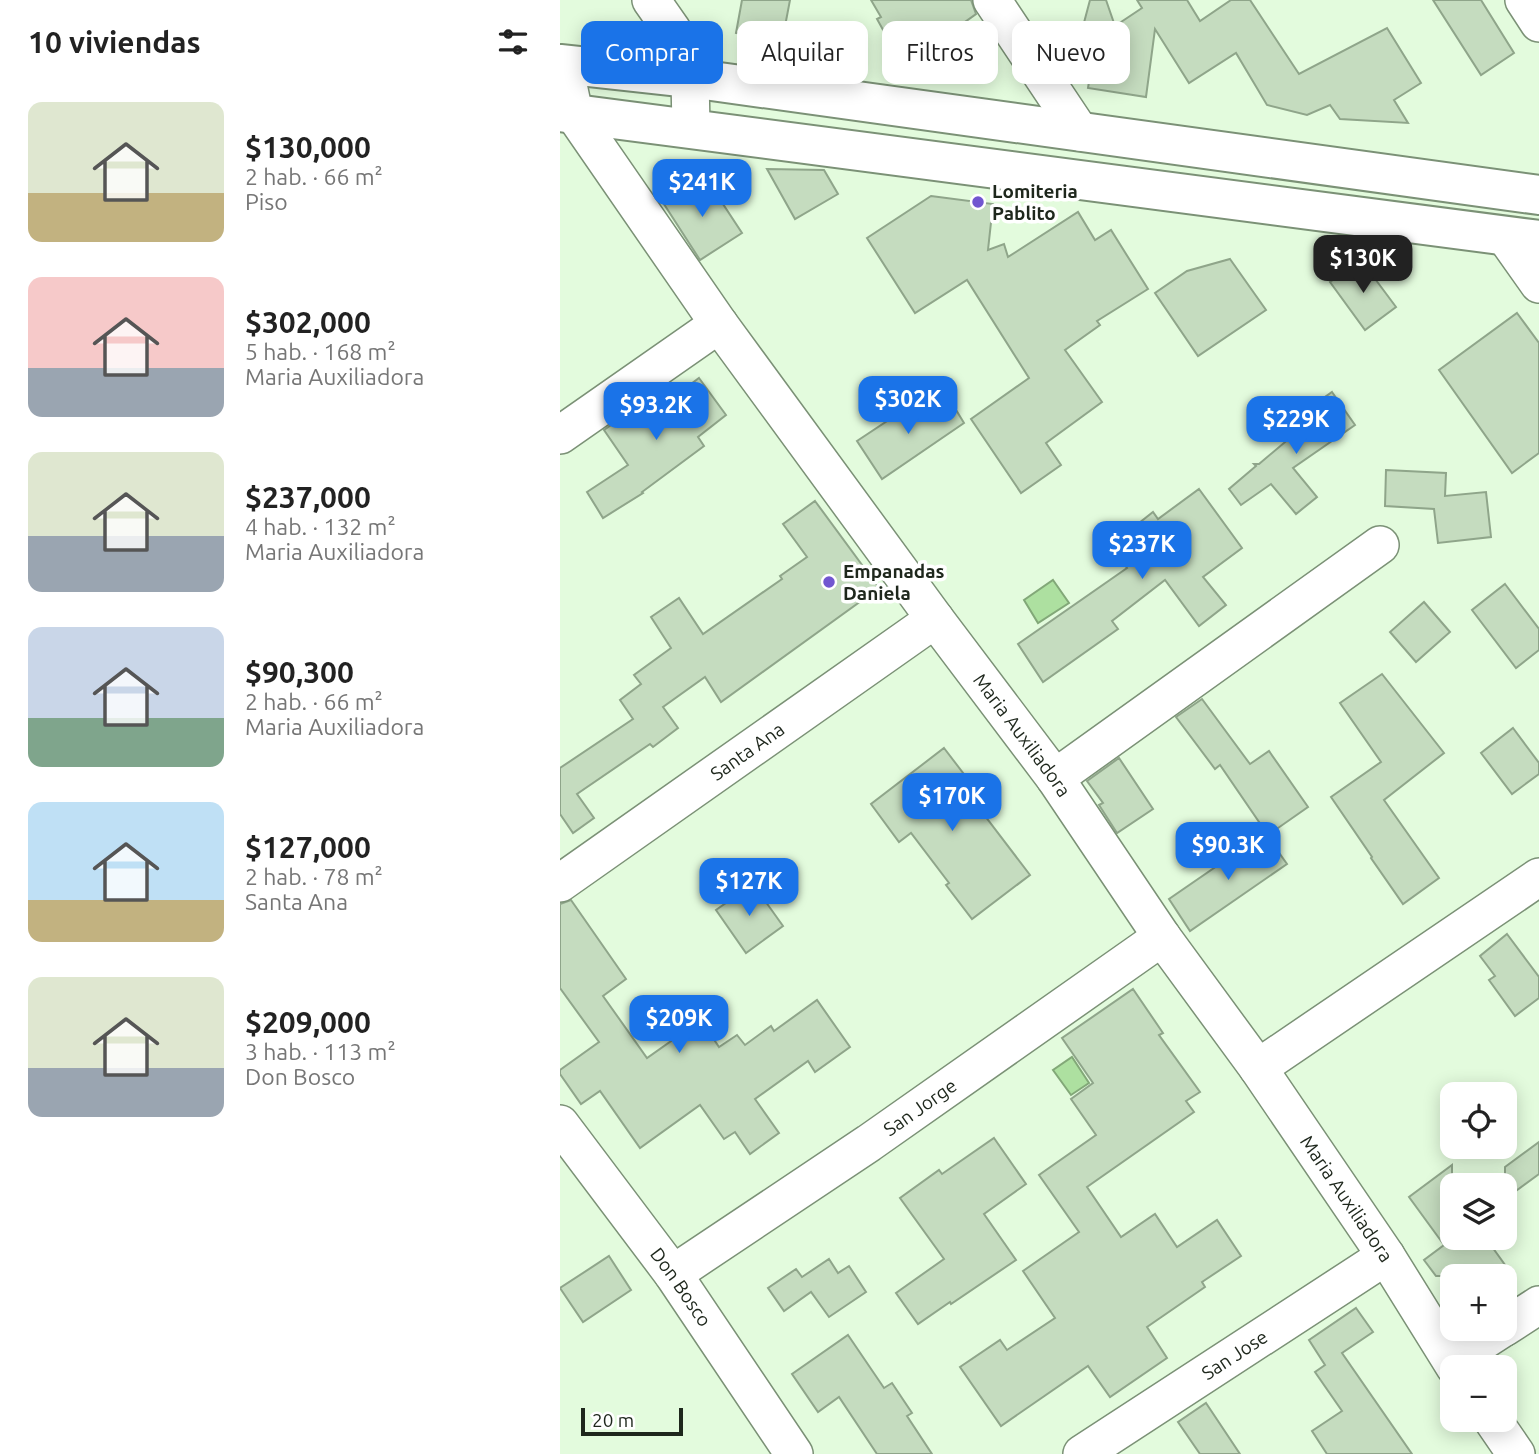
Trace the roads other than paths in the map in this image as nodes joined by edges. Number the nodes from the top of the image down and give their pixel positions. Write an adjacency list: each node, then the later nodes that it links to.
1 (651, 0): 4 (street)
2 (992, 0): 12 (street)
3 (1524, 0): 5 (street)
4 (666, 21)
5 (1539, 23)
6 (562, 64): 7 (highway); 10 (street)
7 (581, 66)
8 (723, 83): 12 (highway)
9 (690, 84): 11 (street)
10 (567, 113): 11 (highway); 16 (street, Maria Auxiliadora)
11 (691, 128): 14 (highway)
12 (1080, 132): 13 (highway)
13 (1539, 195)
14 (1522, 238): 15 (street)
15 (1539, 284)
16 (719, 324): 17 (street); 19 (street, Maria Auxiliadora)
17 (560, 435)
18 (1380, 545): 20 (street)
19 (935, 619): 20 (street, Maria Auxiliadora); 22 (street, Santa Ana)
20 (1055, 778): 23 (street, Maria Auxiliadora)
21 (1539, 877): 24 (street)
22 (560, 883)
23 (1162, 937): 24 (street, Maria Auxiliadora); 27 (street, San Jorge)
24 (1258, 1068): 26 (street, Maria Auxiliadora)
25 (560, 1124): 27 (street, Don Bosco)
26 (1385, 1256): 31 (street, Maria Auxiliadora); 35 (street, San Jose)
27 (673, 1274): 34 (street, Don Bosco)
28 (1539, 1305): 29 (street)
29 (1517, 1319)
30 (1486, 1341): 32 (street)
31 (1447, 1355)
32 (1466, 1355)
33 (1501, 1432): 36 (street)
34 (794, 1454)
35 (1082, 1454)
36 (1516, 1454)

